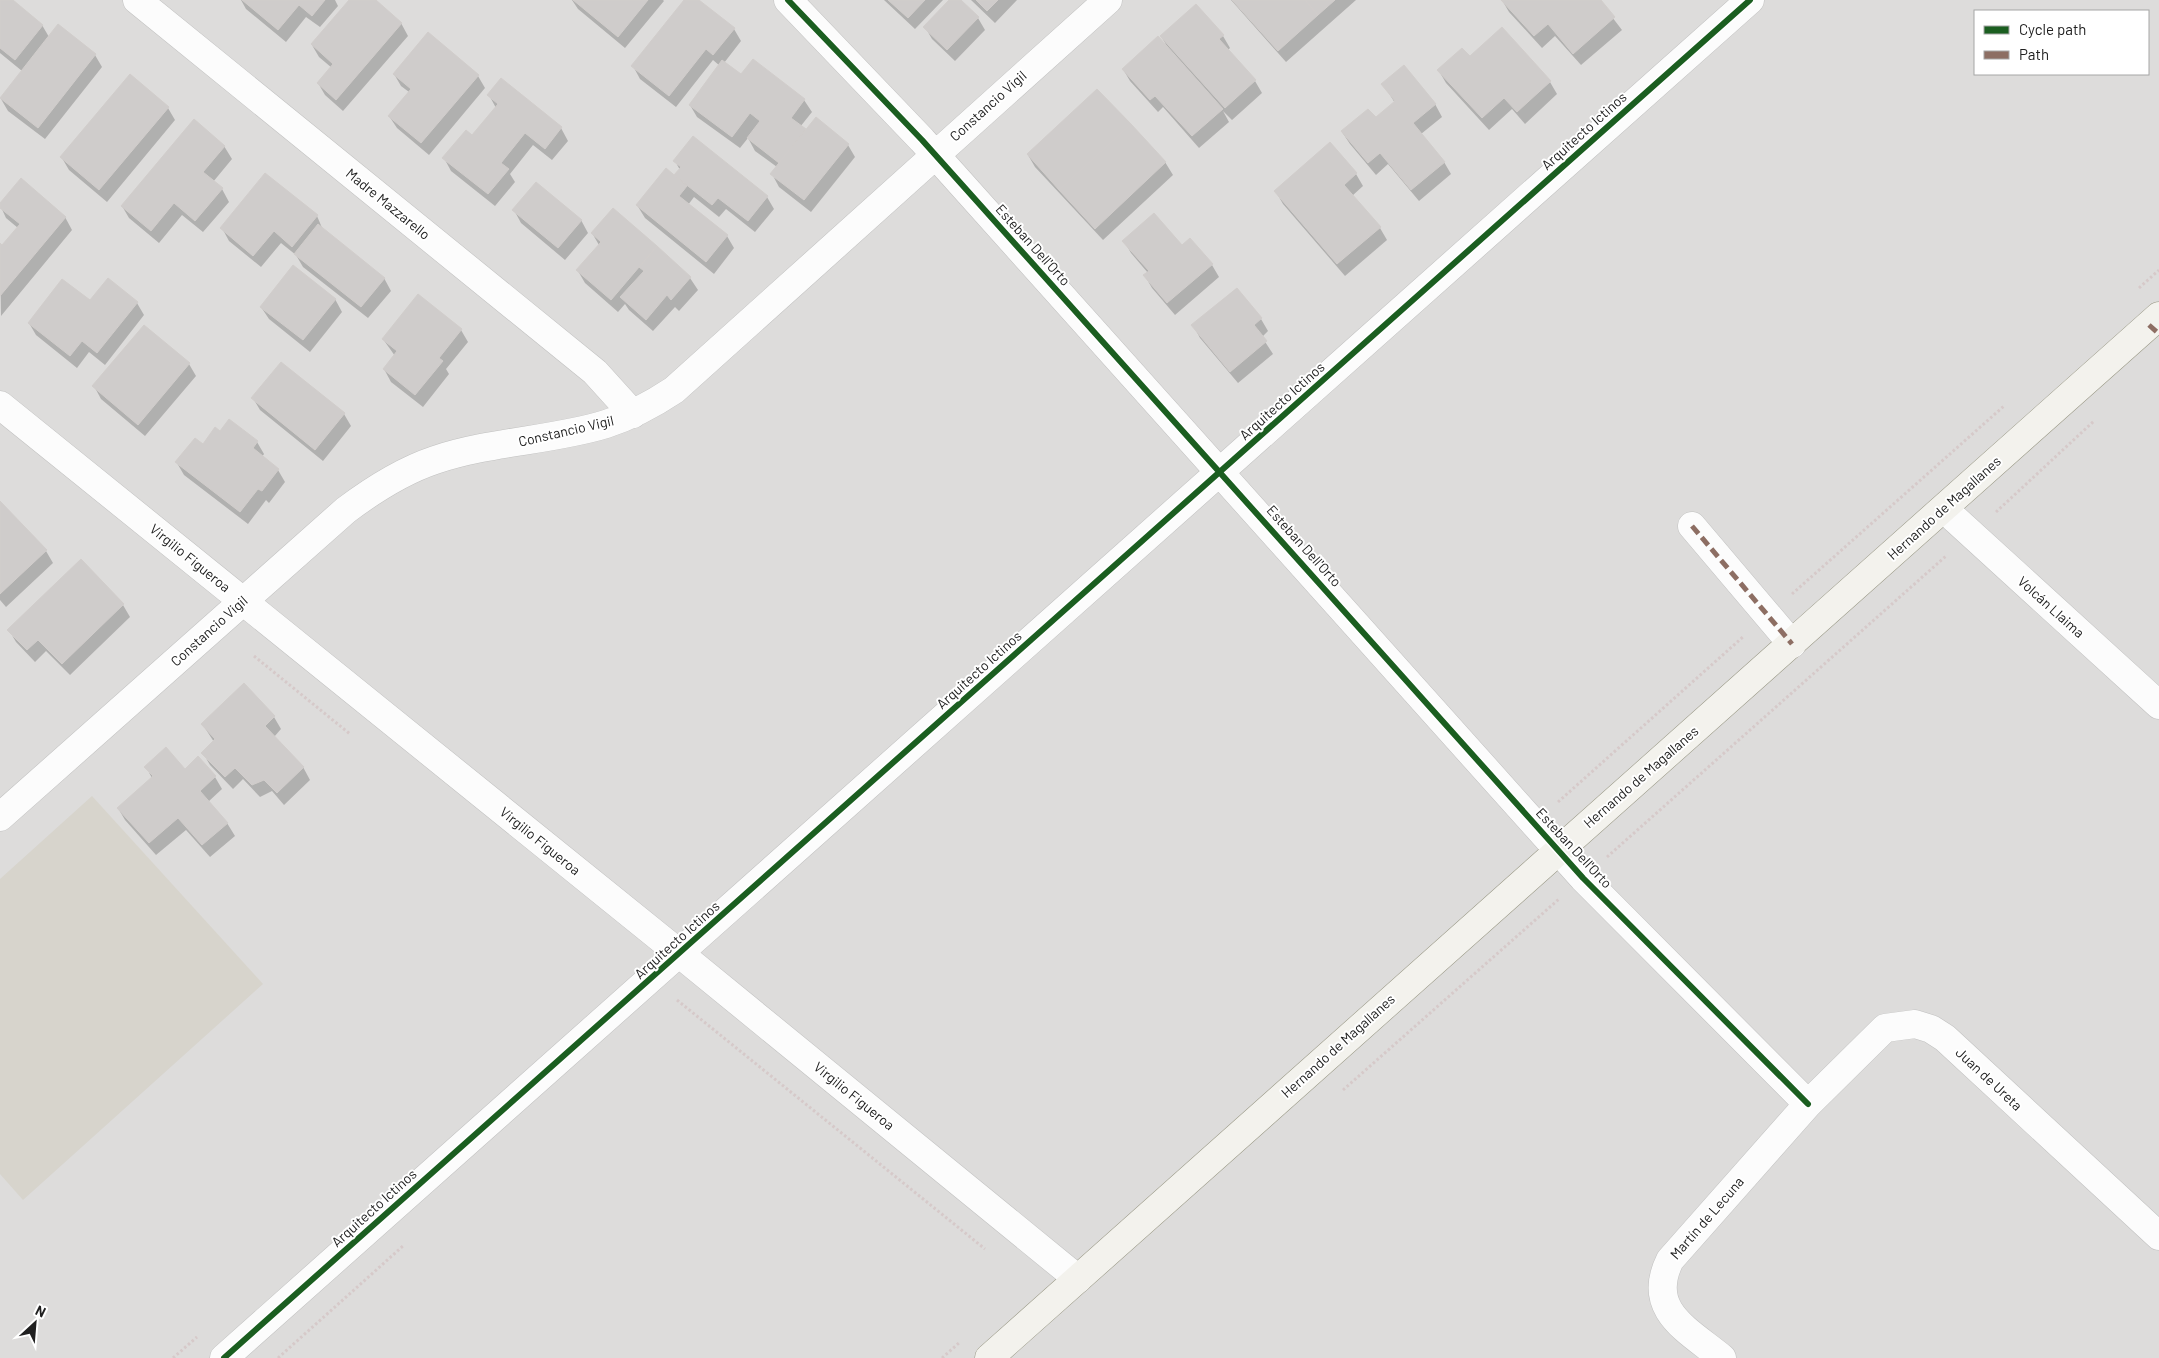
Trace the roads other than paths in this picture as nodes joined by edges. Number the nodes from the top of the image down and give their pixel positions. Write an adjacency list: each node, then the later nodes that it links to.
1 (137, 0): 8 (street, Madre Mazzarello)
2 (788, 0): 5 (street, Esteban Dell'Orto)
3 (1108, 0): 5 (street, Constancio Vigil)
4 (1750, 0): 9 (street, Arquitecto Ictinos)
5 (935, 154): 8 (street, Constancio Vigil); 9 (street, Esteban Dell'Orto)
6 (2156, 325): 10 (main road, Hernando de Magallanes)
7 (0, 405): 12 (street, Virgilio Figueroa)
8 (633, 414): 12 (street, Constancio Vigil)
9 (1221, 472): 16 (street, Esteban Dell'Orto); 17 (street, Arquitecto Ictinos)
10 (1944, 509): 13 (main road, Hernando de Magallanes); 14 (street, Volcán Llaima)
11 (1692, 526): 13 (street)
12 (244, 602): 15 (street, Constancio Vigil); 17 (street, Virgilio Figueroa)
13 (1792, 644): 16 (main road, Hernando de Magallanes)
14 (2159, 705)
15 (0, 817)
16 (1558, 850): 18 (street, Esteban Dell'Orto); 20 (main road, Hernando de Magallanes)
17 (680, 954): 20 (street, Virgilio Figueroa); 21 (street, Arquitecto Ictinos)
18 (1808, 1104): 19 (street, Juan de Ureta); 23 (street, Martín de Lecuna)
19 (2159, 1236)
20 (1078, 1279): 22 (main road, Hernando de Magallanes)
21 (224, 1358)
22 (989, 1358)
23 (1722, 1358)

